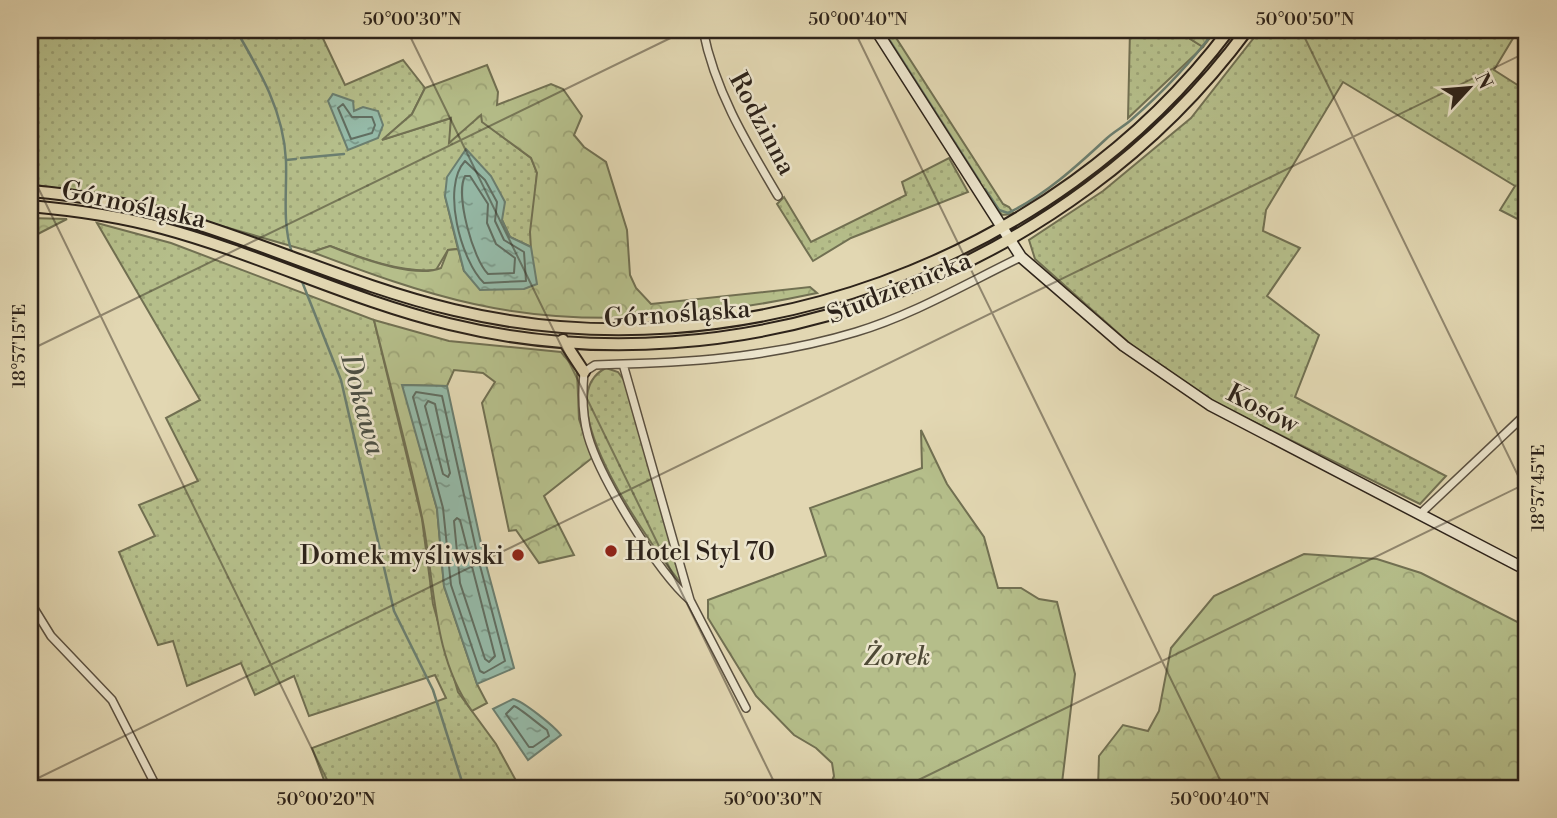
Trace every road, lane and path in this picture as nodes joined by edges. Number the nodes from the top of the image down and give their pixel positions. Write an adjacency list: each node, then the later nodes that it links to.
1 (703, 30): 6 (street, Rodzinna)
2 (876, 30): 8 (street)
3 (1229, 30): 8 (main road, Górnośląska)
4 (1247, 30): 9 (main road, Górnośląska)
5 (30, 191): 8 (main road, Górnośląska)
6 (778, 196)
7 (30, 206): 11 (main road, Górnośląska)
8 (1001, 228): 9 (street)
9 (1010, 241): 10 (street, Kosów); 11 (main road, Górnośląska)
10 (1021, 257): 12 (street, Studzienicka); 15 (street, Kosów)
11 (563, 340): 13 (main road)
12 (623, 364): 13 (street, Studzienicka); 17 (street)
13 (584, 372): 17 (street)
14 (1527, 413): 15 (street)
15 (1420, 514): 16 (street, Kosów)
16 (1527, 570)
17 (690, 600): 19 (street)
18 (30, 602): 20 (street)
19 (747, 708)
20 (157, 788)

